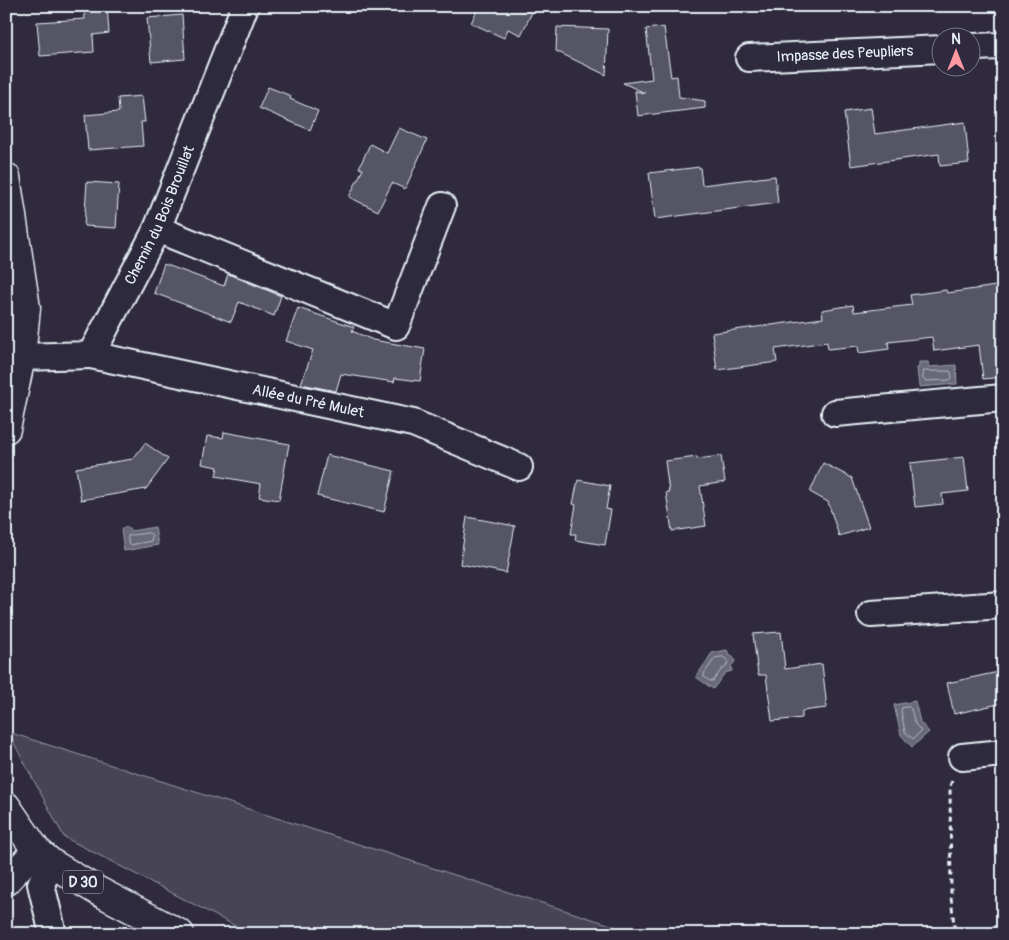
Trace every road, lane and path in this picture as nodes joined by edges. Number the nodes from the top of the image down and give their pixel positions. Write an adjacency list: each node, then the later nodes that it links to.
1 (245, 6): 8 (street, Chemin du Bois Brouillat)
2 (1003, 46): 3 (street)
3 (982, 47)
4 (932, 49): 5 (street, Impasse des Peupliers)
5 (749, 58)
6 (6, 177): 9 (main road)
7 (442, 206): 8 (street)
8 (157, 230): 10 (street, Chemin du Bois Brouillat)
9 (16, 307): 11 (main road)
10 (91, 355): 11 (street); 15 (street, Allée du Pré Mulet)
11 (21, 357): 14 (main road)
12 (1003, 398): 13 (street)
13 (834, 413)
14 (6, 429)
15 (519, 467)
16 (1003, 605): 17 (street)
17 (871, 614)
18 (1003, 752): 19 (street)
19 (962, 757): 25 (path)
20 (6, 806): 21 (main road, D 30)
21 (44, 857): 22 (street); 23 (street); 24 (main road, D 30)
22 (6, 882)
23 (53, 934)
24 (180, 934)
25 (955, 934)

